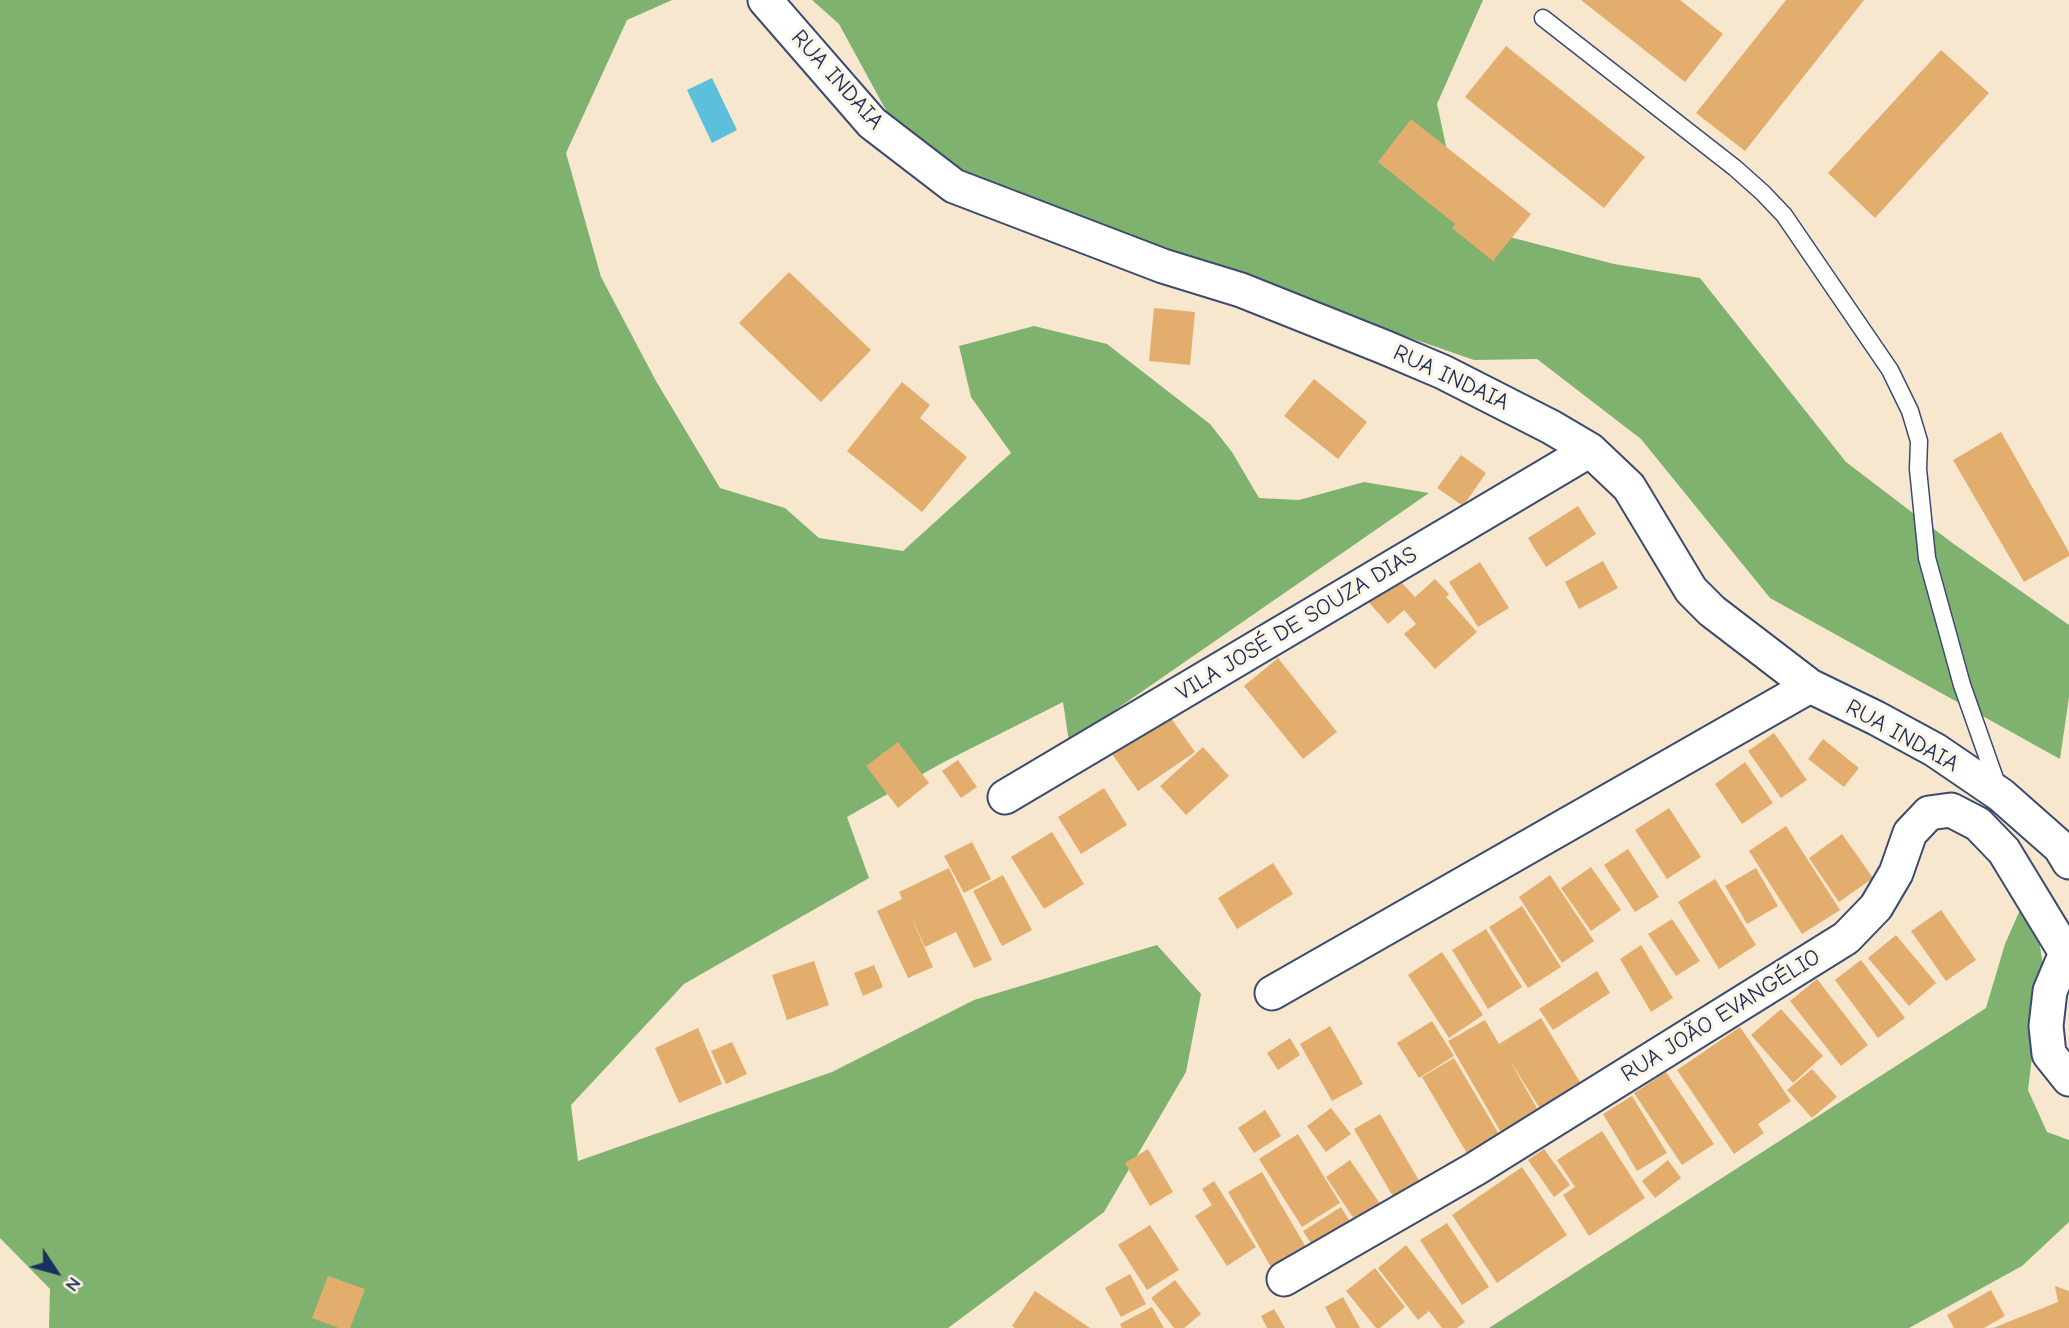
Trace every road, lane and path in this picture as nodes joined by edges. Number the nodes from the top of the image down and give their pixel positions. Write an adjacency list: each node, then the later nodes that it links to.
1 (765, 0): 3 (street, RUA INDAIA)
2 (1543, 18): 5 (lane)
3 (1590, 450): 4 (street, RUA INDAIA); 6 (street, VILA JOSÉ DE SOUZA DIAS)
4 (1810, 686): 5 (street, RUA INDAIA); 9 (street)
5 (2001, 795): 7 (street, RUA INDAIA)
6 (1005, 797)
7 (2069, 862)
8 (2067, 950): 10 (street); 11 (street, RUA JOÃO EVANGÉLIO)
9 (1272, 993)
10 (2069, 1079)
11 (1284, 1279)

